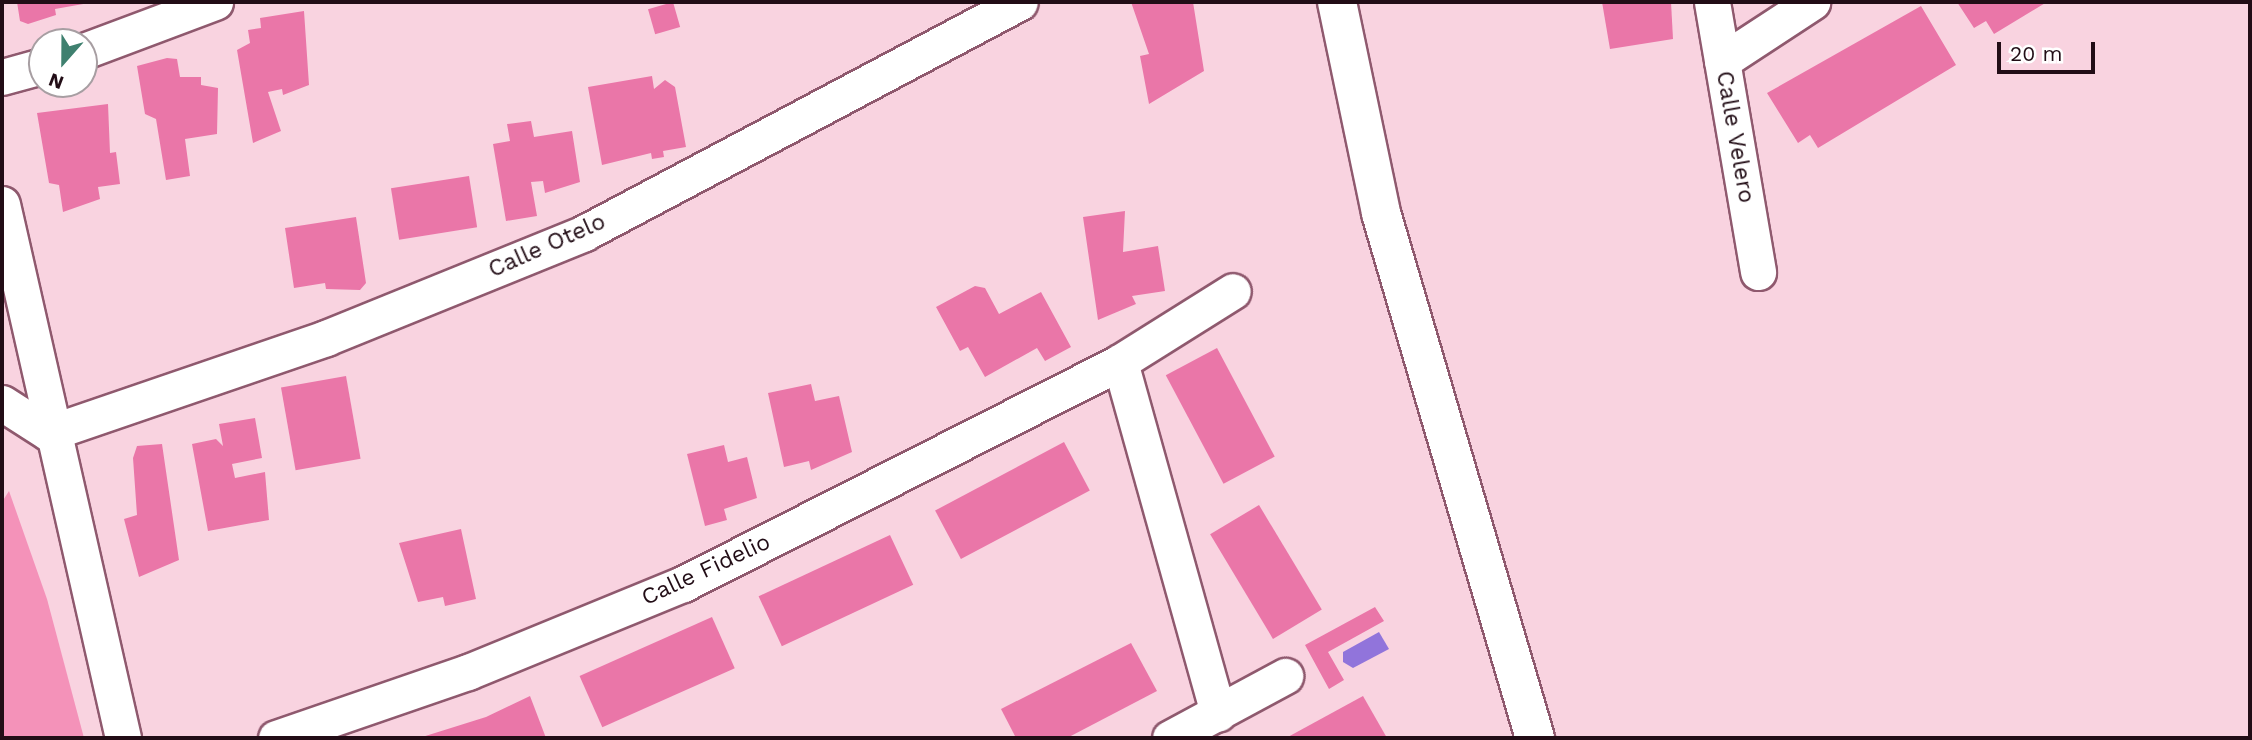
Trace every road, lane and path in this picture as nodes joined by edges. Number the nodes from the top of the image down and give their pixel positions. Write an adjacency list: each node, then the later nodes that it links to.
1 (215, 2): 6 (street)
2 (1020, 2): 13 (street, Calle Otelo)
3 (1337, 2): 19 (street)
4 (1712, 2): 7 (street, Calle Velero)
5 (1812, 2): 7 (street)
6 (98, 46)
7 (1722, 61): 9 (street, Calle Velero)
8 (4, 218): 13 (street)
9 (1758, 272)
10 (1233, 291): 11 (street, Calle Fidelio)
11 (1120, 362): 15 (street); 17 (street, Calle Fidelio)
12 (2, 403): 13 (street)
13 (49, 433): 16 (street)
14 (1285, 676): 15 (street)
15 (1218, 715): 18 (street)
16 (123, 738)
17 (276, 738)
18 (1170, 738)
19 (1535, 738)

